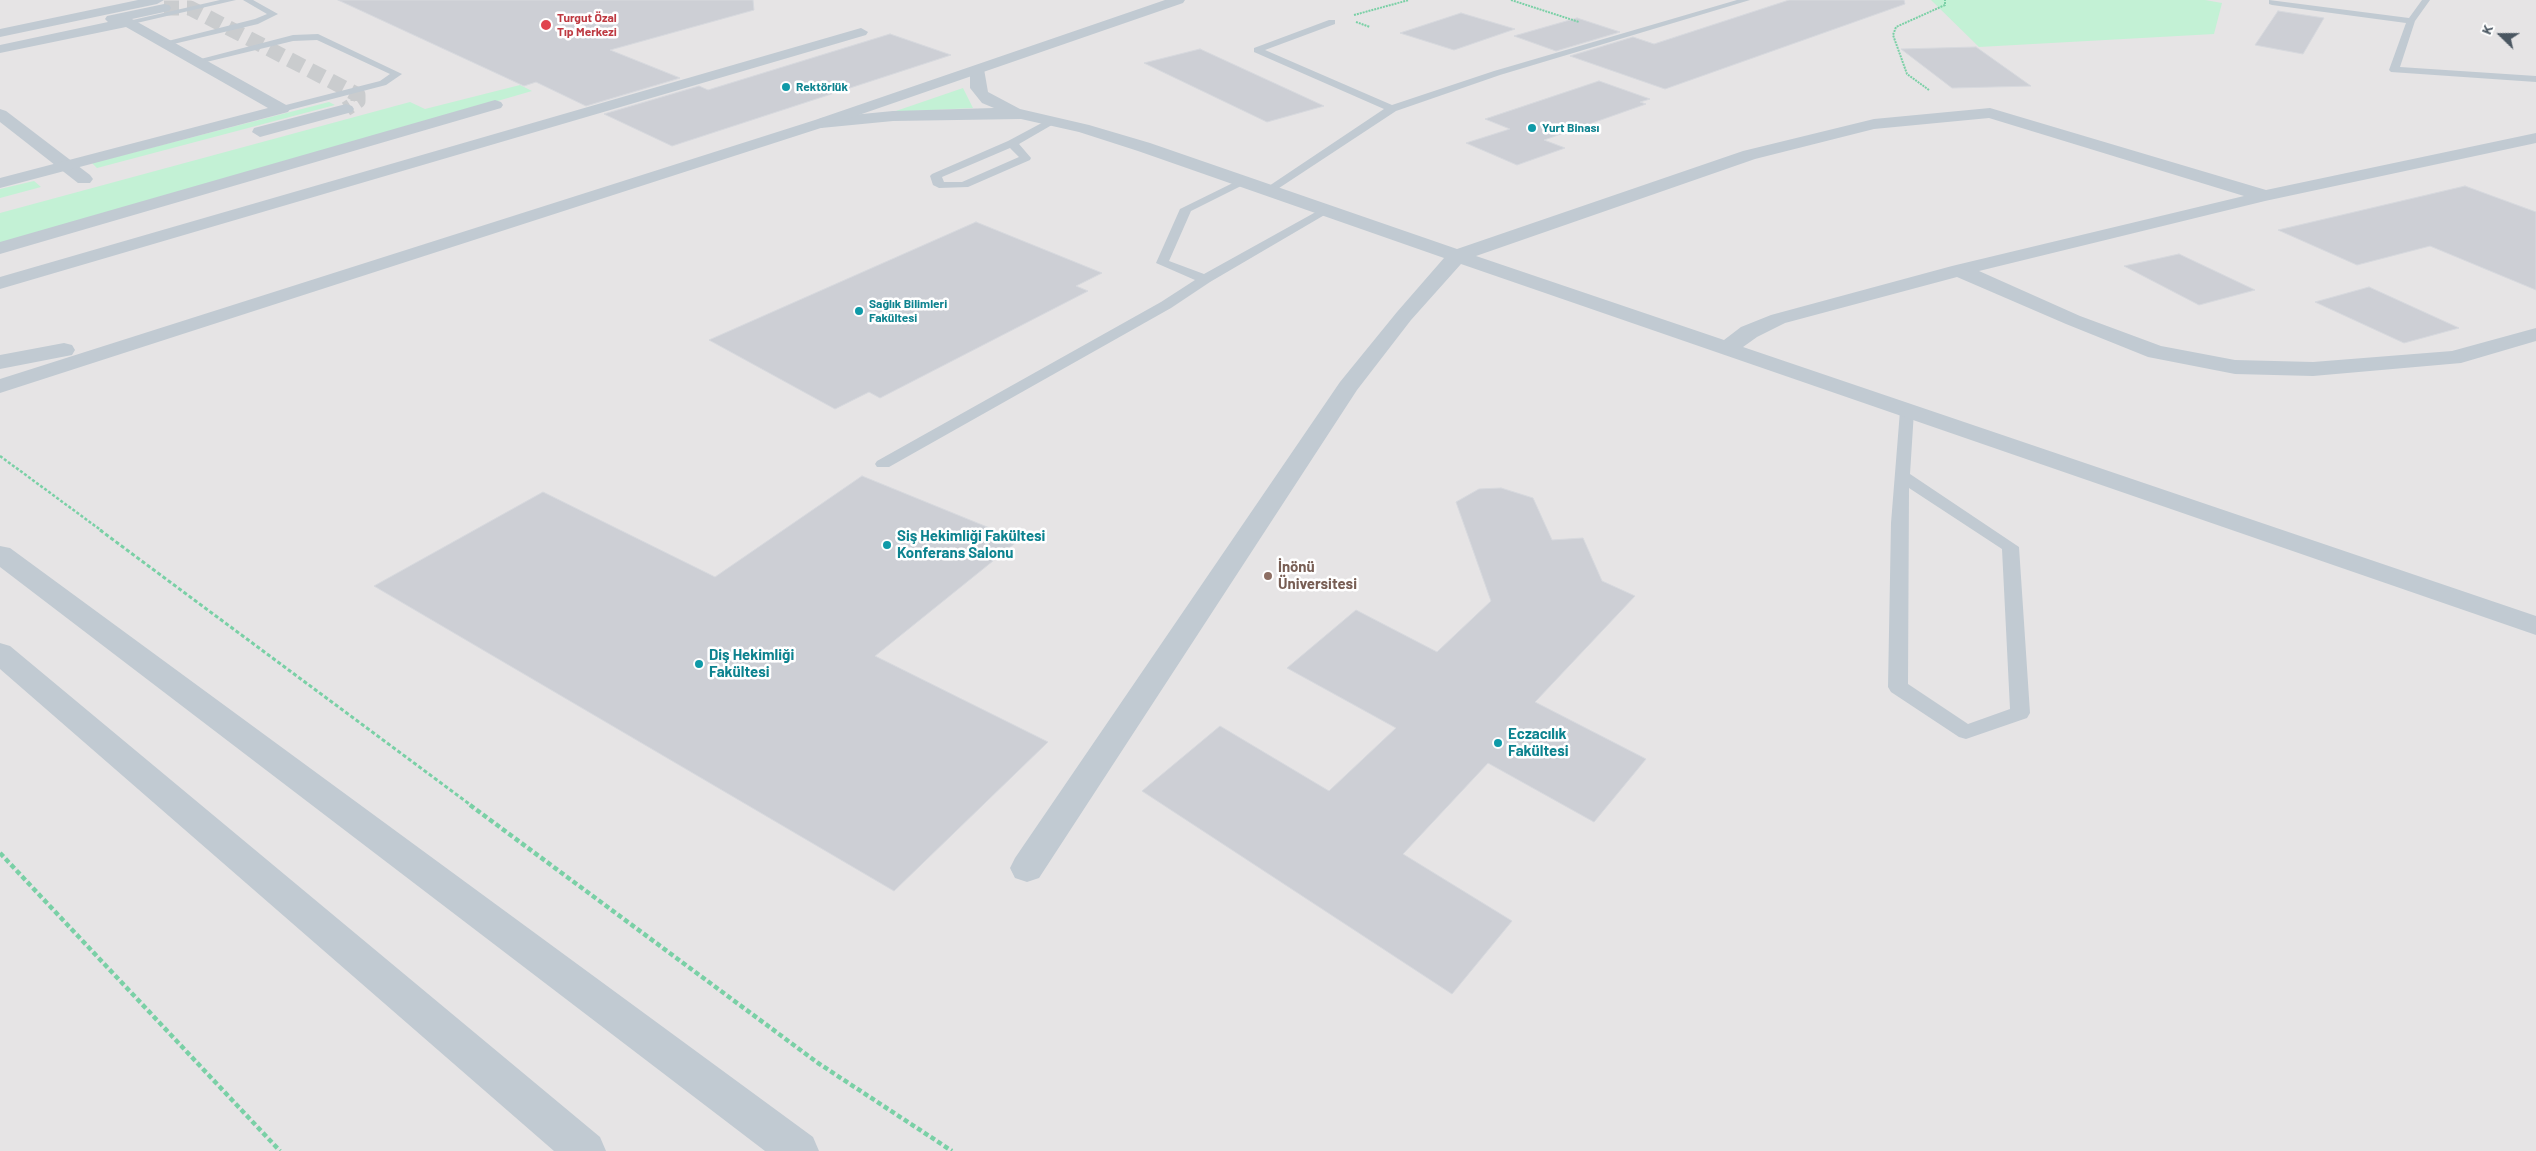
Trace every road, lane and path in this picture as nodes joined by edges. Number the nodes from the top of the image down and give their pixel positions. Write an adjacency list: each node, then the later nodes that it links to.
1 (232, 0): 13 (lane)
2 (247, 0): 19 (lane)
3 (1178, 0): 22 (street)
4 (1409, 0): 14 (path)
5 (1511, 0): 17 (path)
6 (1746, 0): 17 (lane)
7 (1945, 0): 24 (path)
8 (2273, 0): 12 (lane)
9 (2426, 0): 12 (lane)
10 (122, 4): 11 (street); 16 (street)
11 (161, 4): 18 (street)
12 (2410, 21): 23 (lane)
13 (128, 22): 19 (street); 20 (street)
14 (1332, 22): 28 (lane)
15 (861, 32): 49 (street)
16 (0, 33)
17 (1622, 35): 28 (lane)
18 (0, 42)
19 (165, 43): 21 (street)
20 (0, 49)
21 (198, 61): 27 (street); 27 (lane)
22 (977, 69): 30 (street); 32 (street)
23 (2536, 79)
24 (1935, 92)
25 (495, 105): 45 (street)
26 (346, 108): 35 (street)
27 (282, 109): 36 (street)
28 (1392, 109): 42 (lane)
29 (0, 114): 36 (street)
30 (1021, 114): 31 (street); 32 (street)
31 (1053, 120): 34 (lane); 39 (street)
32 (821, 123): 50 (street)
33 (2536, 138): 43 (street)
34 (1012, 143): 34 (lane)
35 (149, 161)
36 (67, 166): 38 (street); 40 (street)
37 (102, 174): 38 (street)
38 (84, 179): 41 (street)
39 (1243, 181): 42 (street); 48 (lane)
40 (0, 183)
41 (65, 184)
42 (1269, 190): 44 (street)
43 (2265, 196): 46 (street); 47 (street)
44 (1327, 210): 46 (street); 48 (lane)
45 (0, 248)
46 (1456, 256): 52 (street); 63 (street)
47 (1959, 270): 51 (street); 52 (street)
48 (1205, 279): 57 (lane)
49 (0, 283)
50 (178, 328): 53 (street); 54 (street)
51 (2536, 334)
52 (1726, 349): 55 (street)
53 (0, 362)
54 (0, 386)
55 (1906, 411): 58 (lane); 60 (street)
56 (0, 456): 67 (path)
57 (884, 464)
58 (1902, 476): 58 (lane)
59 (0, 554): 66 (street)
60 (2536, 626)
61 (0, 654): 65 (street)
62 (0, 853): 64 (path)
63 (1027, 868)
64 (280, 1151)
65 (585, 1151)
66 (798, 1151)
67 (952, 1151)

